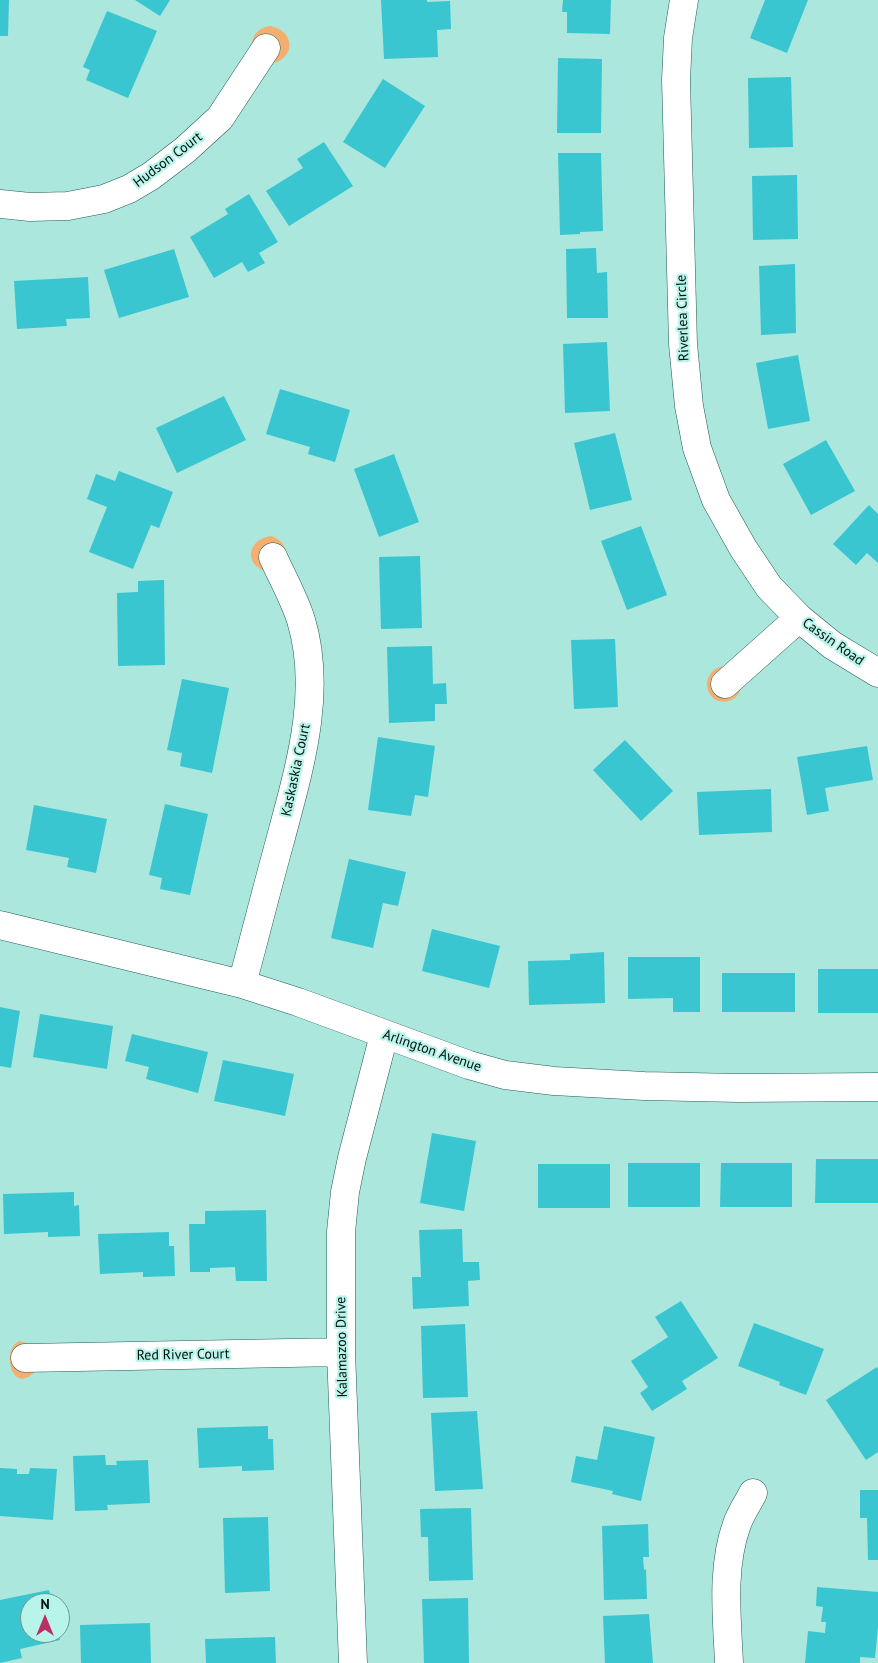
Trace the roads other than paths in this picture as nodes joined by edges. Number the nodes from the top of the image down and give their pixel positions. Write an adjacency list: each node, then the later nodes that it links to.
1 (684, 0): 5 (street, Riverlea Circle)
2 (266, 48): 3 (street, Hudson Court)
3 (0, 204)
4 (273, 557): 9 (street, Kaskaskia Court)
5 (794, 614): 6 (street, Cassin Road); 7 (street)
6 (878, 673)
7 (725, 684)
8 (0, 925): 9 (street, Arlington Avenue)
9 (242, 984): 10 (street, Arlington Avenue)
10 (384, 1035): 11 (street, Arlington Avenue); 12 (street, Kalamazoo Drive)
11 (878, 1087)
12 (341, 1352): 13 (street, Red River Court); 15 (street, Kalamazoo Drive)
13 (25, 1358)
14 (753, 1493): 16 (street)
15 (353, 1663)
16 (729, 1663)

